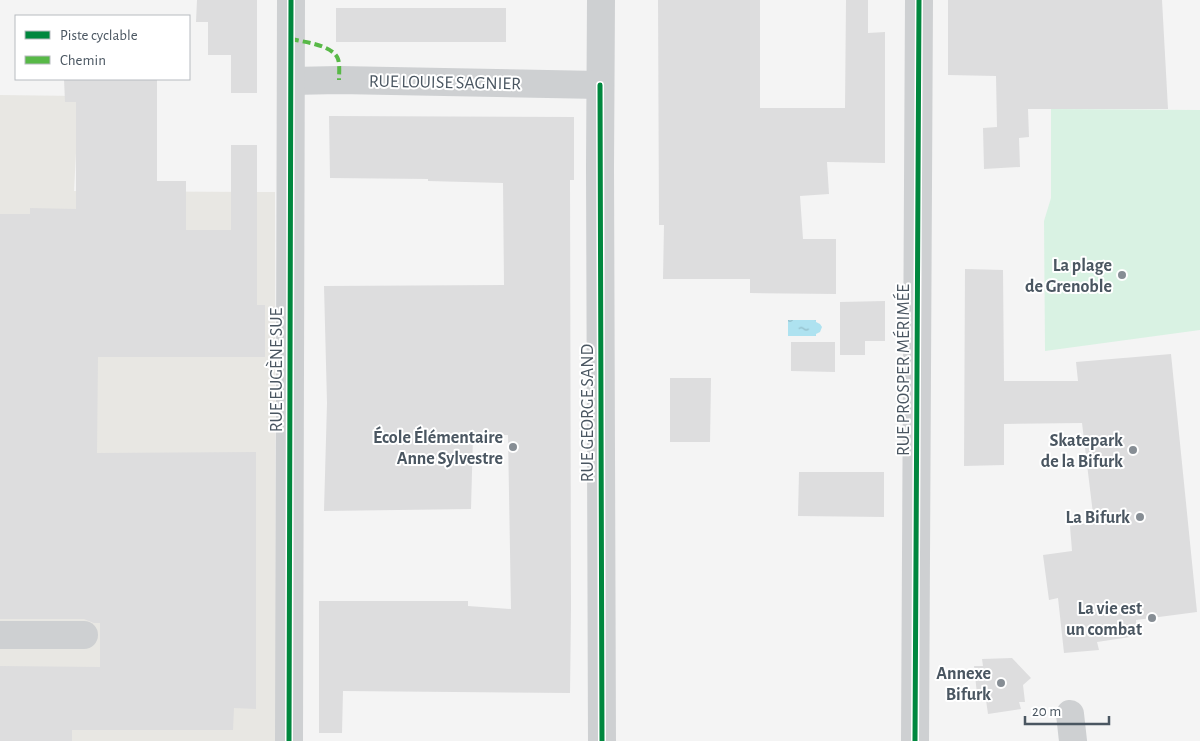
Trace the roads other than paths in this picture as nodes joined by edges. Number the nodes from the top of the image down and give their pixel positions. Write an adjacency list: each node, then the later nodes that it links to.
1 (291, 0): 4 (street, RUE EUGÈNE SUE)
2 (601, 0): 5 (street, RUE GEORGE SAND)
3 (919, 0): 11 (street, RUE PROSPER MÉRIMÉE)
4 (291, 81): 5 (street, RUE LOUISE SAGNIER); 9 (street, RUE EUGÈNE SUE)
5 (600, 85): 10 (street, RUE GEORGE SAND)
6 (0, 635): 7 (street)
7 (84, 635)
8 (1070, 714): 12 (street)
9 (289, 741)
10 (602, 741)
11 (915, 741)
12 (1073, 741)

